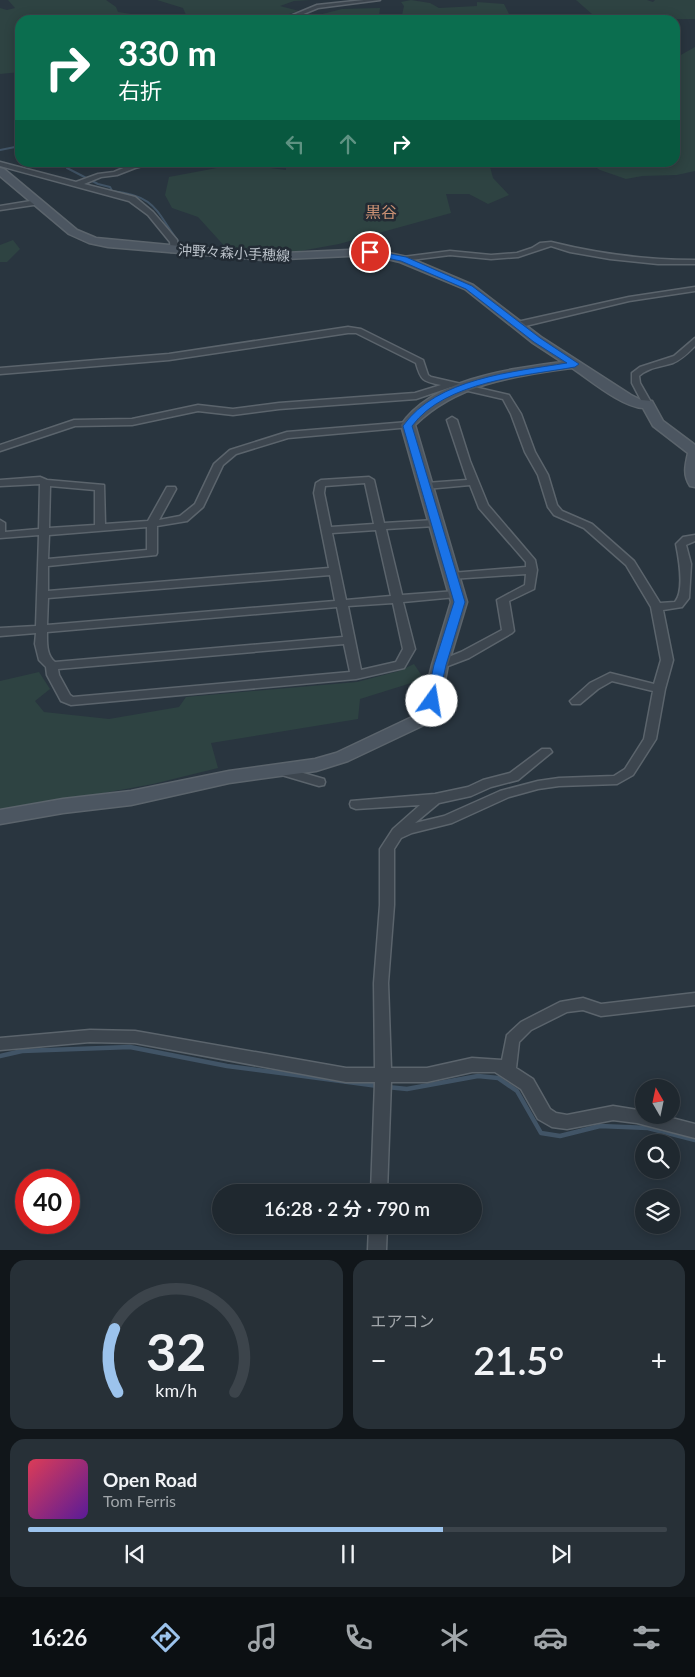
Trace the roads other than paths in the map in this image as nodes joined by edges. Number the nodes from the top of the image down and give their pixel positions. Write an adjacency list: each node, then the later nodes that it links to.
1 (376, 0): 2 (street)
2 (297, 15)
3 (0, 164): 6 (street)
4 (131, 167): 6 (street)
5 (0, 171): 7 (main road, 沖野々森小手穂線)
6 (78, 184): 9 (street)
7 (37, 202): 8 (street); 9 (main road, 沖野々森小手穂線)
8 (0, 208)
9 (174, 250): 10 (main road, 沖野々森小手穂線)
10 (403, 259): 11 (street); 13 (main road, 沖野々森小手穂線)
11 (695, 262)
12 (695, 290): 13 (street)
13 (517, 325): 15 (main road, 沖野々森小手穂線)
14 (695, 341): 19 (street)
15 (575, 364): 18 (main road); 19 (main road, 沖野々森小手穂線)
16 (0, 371): 17 (street)
17 (450, 384): 18 (street); 22 (street)
18 (467, 387): 21 (main road); 47 (street)
19 (647, 404): 23 (main road)
20 (452, 420): 24 (street)
21 (408, 426): 28 (main road); 32 (street)
22 (0, 448)
23 (695, 452): 26 (main road)
24 (473, 482): 28 (street); 40 (street)
25 (45, 483): 27 (street); 34 (street); 36 (street)
26 (695, 483)
27 (0, 484)
28 (426, 486): 31 (main road)
29 (171, 489): 32 (street)
30 (0, 523): 37 (street)
31 (435, 523): 33 (street); 42 (main road)
32 (152, 524): 34 (street); 39 (street)
33 (380, 527): 35 (street); 35 (street); 45 (street)
34 (100, 528): 36 (street)
35 (327, 530): 41 (street)
36 (44, 532): 37 (street); 39 (street)
37 (0, 535)
38 (695, 538): 47 (street)
39 (43, 562): 44 (street)
40 (532, 570): 42 (street); 51 (street)
41 (335, 571): 44 (street); 46 (street)
42 (451, 576): 43 (main road)
43 (456, 594): 45 (street); 51 (main road)
44 (42, 595): 48 (street)
45 (398, 599): 46 (street); 53 (street)
46 (342, 603): 48 (street); 50 (street)
47 (657, 607): 54 (street)
48 (40, 628): 49 (street); 52 (street)
49 (0, 632)
50 (350, 640): 52 (street); 53 (street)
51 (440, 665): 57 (main road)
52 (52, 666): 53 (street)
53 (356, 675)
54 (659, 689): 55 (street); 62 (street)
55 (576, 701)
56 (546, 752): 59 (street)
57 (279, 770): 58 (street); 61 (main road)
58 (319, 782)
59 (435, 799): 60 (street); 62 (street)
60 (356, 804)
61 (0, 816)
62 (396, 835): 66 (street)
63 (695, 999): 65 (street)
64 (0, 1044): 66 (street)
65 (508, 1070): 66 (street); 67 (street)
66 (383, 1077): 68 (street)
67 (695, 1131)
68 (379, 1184)
69 (378, 1234): 70 (street)
70 (377, 1250)

